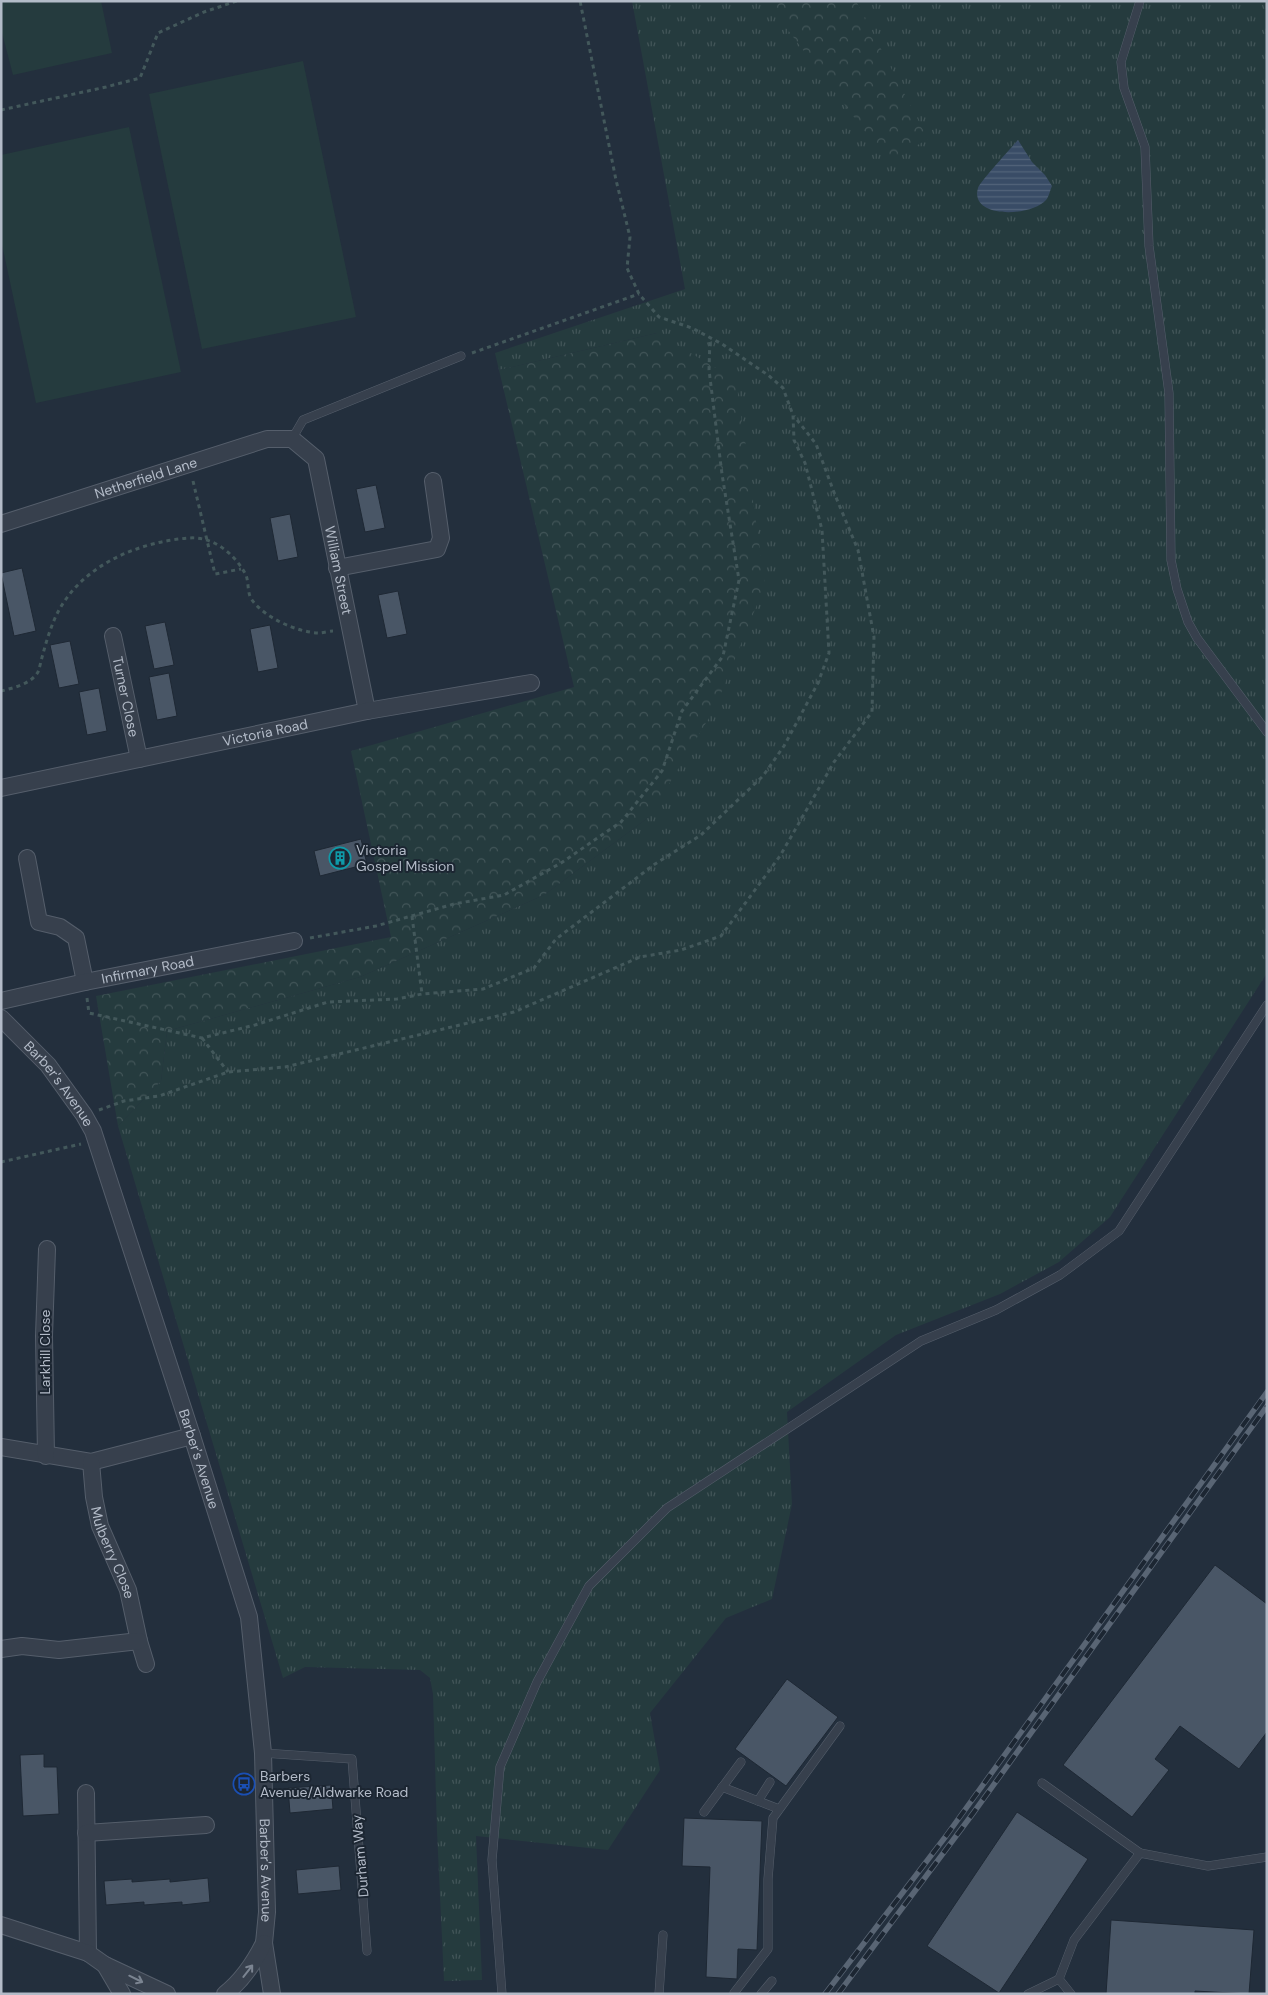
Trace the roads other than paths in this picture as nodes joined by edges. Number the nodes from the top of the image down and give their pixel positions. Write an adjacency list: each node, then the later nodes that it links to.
1 (1140, 1): 10 (lane)
2 (461, 356): 3 (lane)
3 (292, 439): 5 (street, Netherfield Lane); 6 (street, William Street)
4 (433, 480): 6 (street)
5 (1, 524)
6 (337, 568): 9 (street, William Street)
7 (113, 636): 11 (street, Turner Close)
8 (531, 683): 9 (street, Victoria Road)
9 (367, 711): 11 (street, Victoria Road)
10 (1267, 732)
11 (139, 759): 12 (street, Victoria Road)
12 (1, 788)
13 (27, 858): 15 (street)
14 (294, 941): 15 (street, Infirmary Road)
15 (85, 982): 16 (street, Infirmary Road)
16 (1, 1001)
17 (1267, 1005): 54 (lane)
18 (1, 1018): 20 (street, Barber's Avenue)
19 (47, 1249): 22 (street, Larkhill Close)
20 (192, 1436): 23 (street); 28 (street, Barber's Avenue)
21 (1, 1447): 22 (street)
22 (46, 1456): 23 (street)
23 (91, 1462): 24 (street, Mulberry Close)
24 (139, 1641): 25 (street); 26 (street, Mulberry Close)
25 (1, 1649)
26 (146, 1664)
27 (840, 1726): 35 (lane)
28 (263, 1753): 43 (street, Barber's Avenue); 44 (lane, Durham Way)
29 (741, 1762): 32 (lane)
30 (770, 1782): 34 (lane)
31 (1042, 1783): 39 (lane)
32 (722, 1787): 34 (lane); 36 (lane)
33 (86, 1793): 38 (street)
34 (758, 1801): 35 (lane)
35 (779, 1809): 49 (lane)
36 (704, 1812)
37 (206, 1825): 38 (street)
38 (86, 1833): 45 (street)
39 (1140, 1853): 40 (lane); 47 (lane)
40 (1267, 1857)
41 (1, 1925): 45 (street)
42 (663, 1935): 55 (lane)
43 (264, 1943): 52 (street, Barber's Avenue, one-way to 43); 53 (street, Barber's Avenue)
44 (367, 1951)
45 (88, 1953): 46 (street)
46 (105, 1964): 50 (street); 51 (street, one-way to 51)
47 (1059, 1979): 57 (lane); 58 (lane)
48 (772, 1981): 56 (lane)
49 (734, 1993)
50 (122, 1994)
51 (167, 1994)
52 (225, 1994)
53 (272, 1994)
54 (502, 1994)
55 (659, 1994)
56 (761, 1994)
57 (1028, 1994)
58 (1071, 1994)

